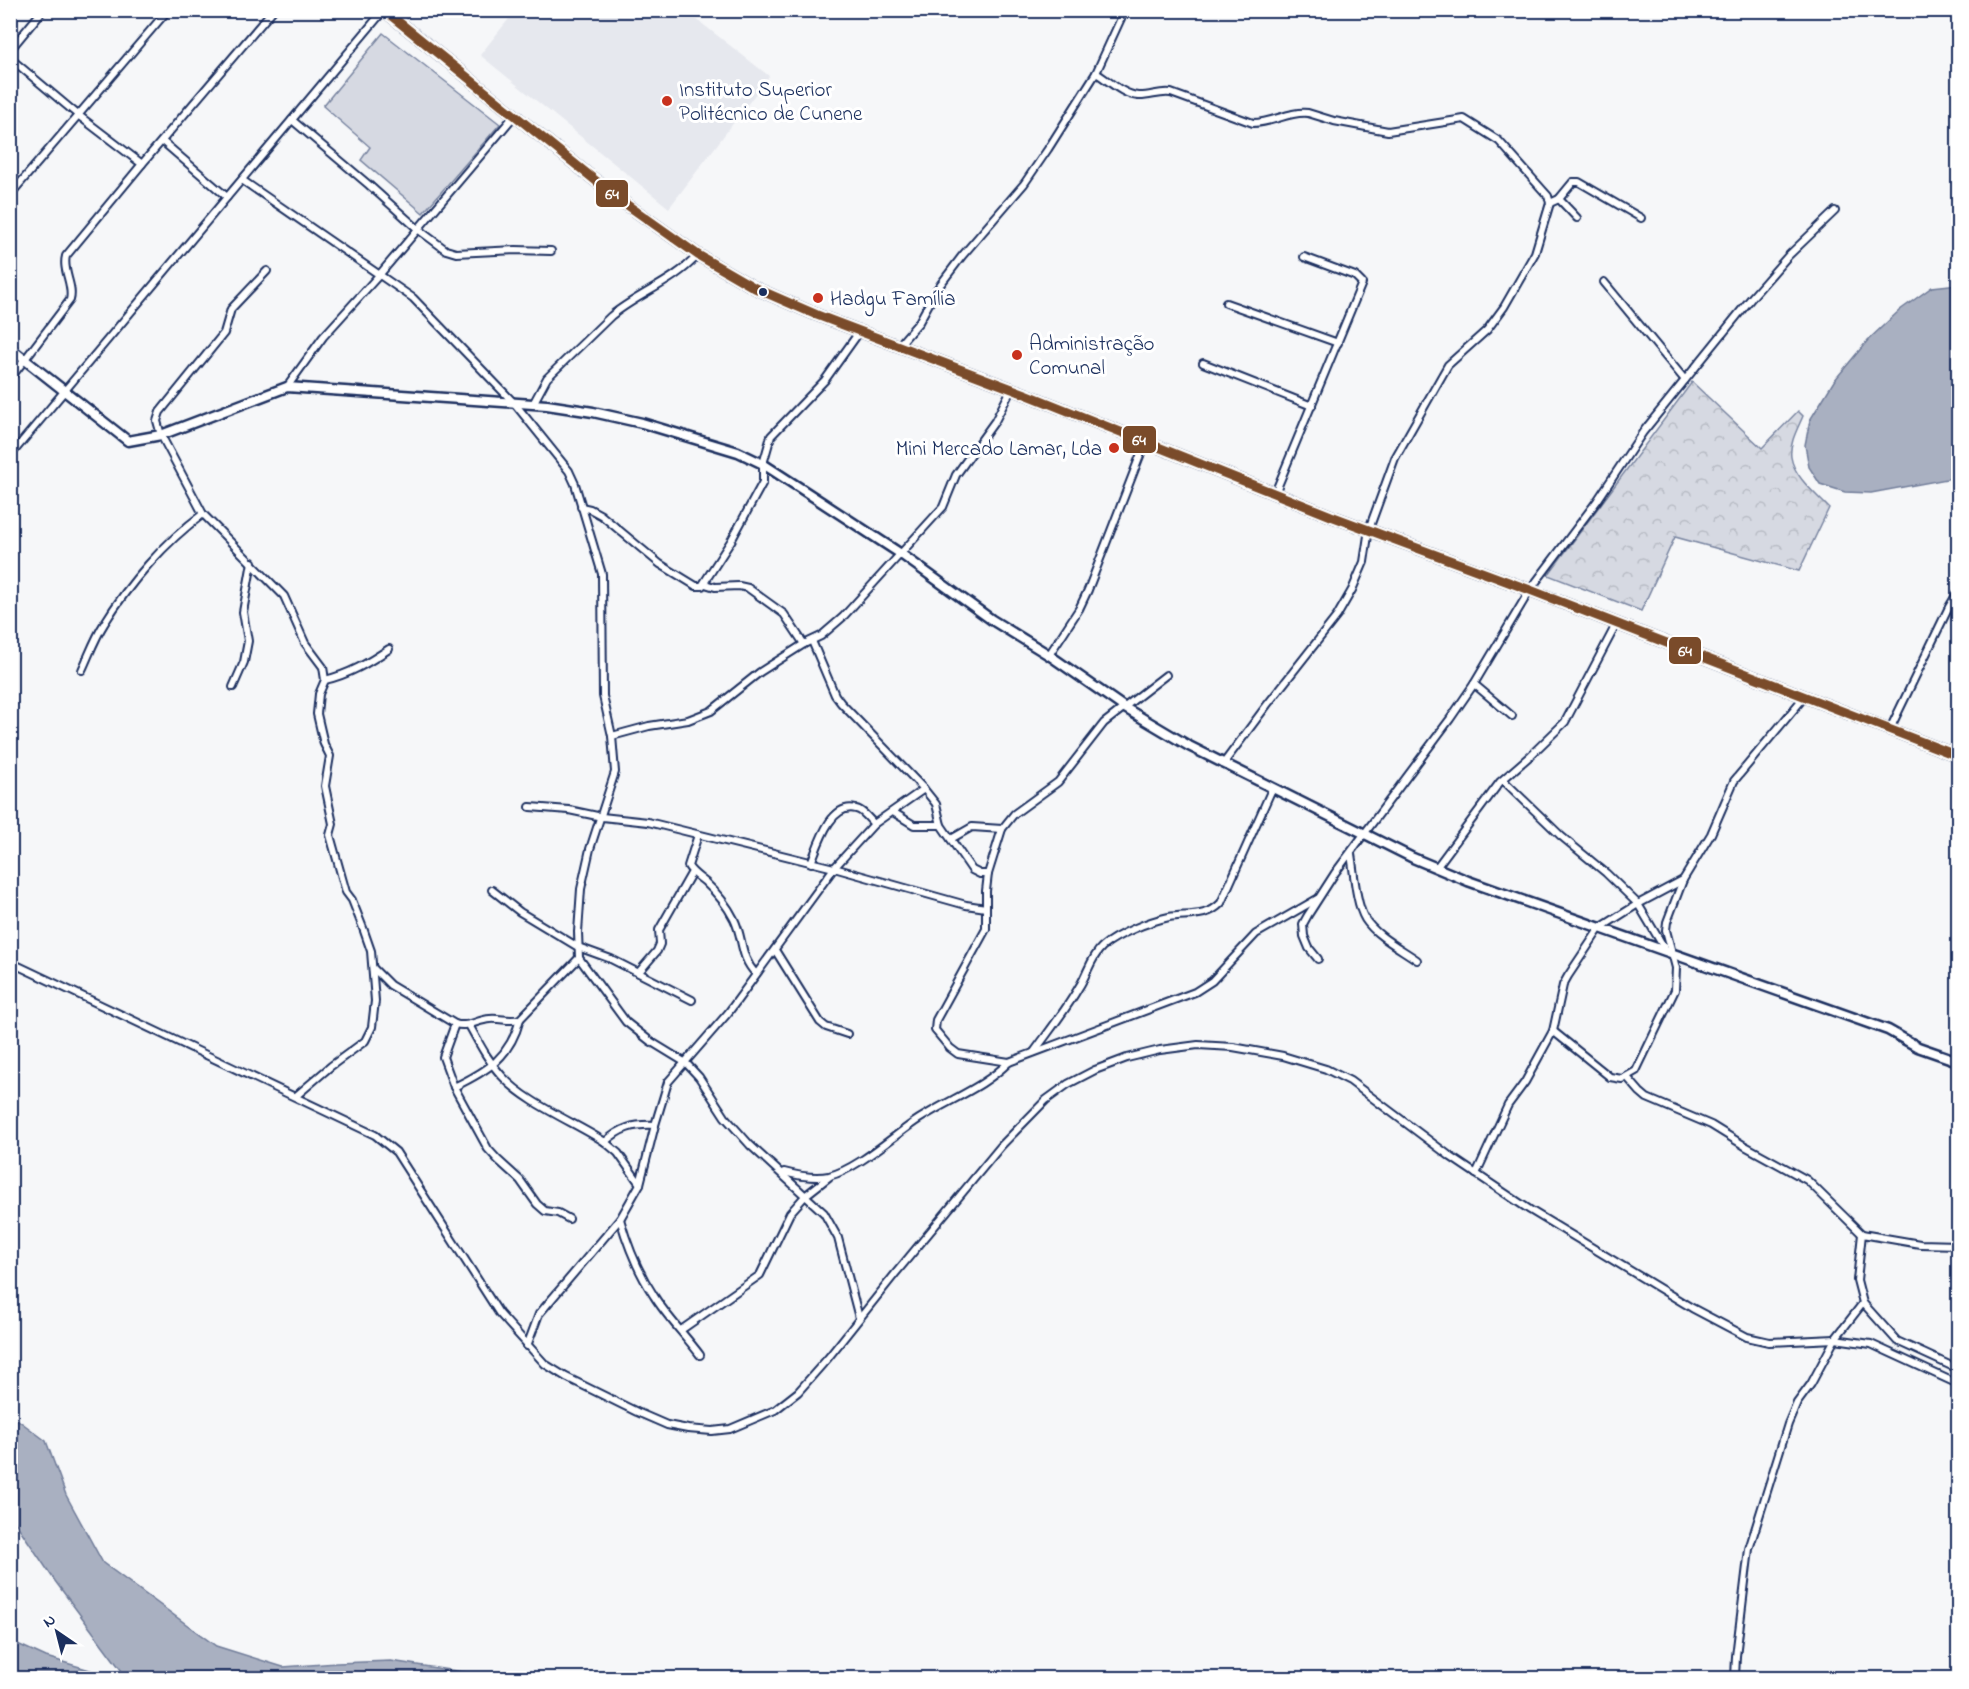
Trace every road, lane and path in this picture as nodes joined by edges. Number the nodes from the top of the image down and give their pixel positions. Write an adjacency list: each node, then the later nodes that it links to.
1 (44, 10): 8 (street)
2 (168, 10): 11 (street)
3 (273, 10): 14 (street)
4 (384, 10): 7 (main road); 13 (street)
5 (407, 10): 7 (street)
6 (1123, 14): 10 (street)
7 (398, 22): 12 (main road)
8 (10, 50)
9 (10, 58): 11 (street)
10 (1096, 73): 20 (street); 34 (street)
11 (78, 115): 15 (street); 17 (street)
12 (514, 116): 24 (street); 26 (main road)
13 (292, 120): 16 (street); 24 (street)
14 (162, 141): 15 (street); 18 (street)
15 (142, 164): 36 (street)
16 (242, 180): 18 (street); 29 (street)
17 (10, 195)
18 (227, 196): 42 (street)
19 (1558, 199): 20 (street); 22 (street); 23 (street)
20 (1550, 203): 53 (street)
21 (1835, 211): 39 (street)
22 (1577, 218)
23 (1641, 218)
24 (418, 230): 25 (street); 29 (street)
25 (551, 251)
26 (698, 255): 32 (main road); 44 (street)
27 (1304, 257): 33 (street)
28 (267, 271): 46 (street)
29 (380, 274): 40 (street); 43 (street)
30 (1604, 282): 39 (street)
31 (1226, 303): 33 (street)
32 (860, 331): 34 (main road); 49 (street)
33 (1338, 343): 45 (street)
34 (899, 345): 41 (main road)
35 (10, 348): 36 (street)
36 (26, 361): 38 (street); 42 (street)
37 (1203, 363): 45 (street)
38 (10, 380)
39 (1685, 380): 57 (street)
40 (287, 387): 43 (street); 46 (street)
41 (1011, 390): 47 (main road); 54 (street)
42 (64, 392): 46 (street); 48 (street)
43 (515, 404): 44 (street); 51 (street)
44 (533, 404): 49 (street)
45 (1312, 406): 50 (street)
46 (161, 435): 52 (street)
47 (1145, 443): 50 (main road); 63 (street)
48 (10, 456)
49 (763, 464): 54 (street); 56 (street)
50 (1275, 493): 53 (main road)
51 (581, 507): 56 (street); 73 (street)
52 (203, 514): 55 (street); 64 (street)
53 (1369, 529): 57 (main road); 75 (street)
54 (901, 554): 60 (street); 63 (street)
55 (252, 562): 66 (street); 68 (street)
56 (705, 584): 61 (street)
57 (1530, 590): 59 (main road); 67 (street)
58 (1959, 592): 72 (street)
59 (1617, 623): 69 (main road); 76 (street)
60 (812, 641): 61 (street); 77 (street)
61 (804, 644): 73 (street)
62 (389, 649): 66 (street)
63 (1049, 655): 70 (street)
64 (82, 670)
65 (1166, 675): 70 (street)
66 (325, 680): 107 (street)
67 (1474, 684): 71 (street); 85 (street)
68 (233, 687)
69 (1805, 696): 72 (main road); 94 (street)
70 (1125, 708): 75 (street); 84 (street)
71 (1512, 717)
72 (1890, 729): 74 (main road)
73 (612, 736): 81 (street)
74 (1959, 756)
75 (1223, 764): 78 (street)
76 (1503, 780): 91 (street); 97 (street)
77 (924, 789): 80 (street); 83 (street)
78 (1272, 789): 85 (street); 116 (street)
79 (530, 807): 81 (street)
80 (893, 812): 82 (street); 83 (street)
81 (602, 817): 86 (street); 100 (street)
82 (874, 824): 89 (street); 90 (street)
83 (942, 825): 87 (street)
84 (1002, 830): 87 (street); 93 (street)
85 (1365, 833): 88 (street); 91 (street)
86 (698, 836): 89 (street); 92 (street)
87 (951, 839): 93 (street)
88 (1351, 854): 96 (street); 105 (street)
89 (811, 863): 90 (street)
90 (834, 868): 98 (street); 101 (street)
91 (1437, 868): 99 (street)
92 (692, 872): 108 (street); 109 (street)
93 (988, 874): 98 (street)
94 (1683, 880): 97 (street); 102 (street)
95 (492, 890): 100 (street)
96 (1321, 897): 104 (street); 116 (street)
97 (1638, 904): 99 (street); 102 (street)
98 (986, 908): 118 (street)
99 (1600, 928): 102 (street); 114 (street)
100 (578, 947): 103 (street); 108 (street)
101 (774, 950): 109 (street); 115 (street)
102 (1669, 952): 117 (street); 121 (street)
103 (579, 958): 111 (street); 119 (street)
104 (1318, 959)
105 (1417, 960)
106 (10, 962): 123 (street)
107 (373, 968): 112 (street); 123 (street)
108 (639, 972): 110 (street)
109 (756, 974): 119 (street)
110 (692, 999)
111 (520, 1019): 113 (street); 120 (street)
112 (455, 1024): 113 (street); 122 (street)
113 (470, 1025): 120 (street)
114 (1553, 1032): 121 (street); 127 (street)
115 (847, 1034)
116 (1034, 1053): 118 (street)
117 (1959, 1061)
118 (1009, 1062): 128 (street)
119 (686, 1063): 124 (street); 126 (street)
120 (494, 1066): 122 (street); 125 (street)
121 (1627, 1077): 133 (street)
122 (454, 1087): 131 (street)
123 (296, 1096): 139 (street)
124 (655, 1125): 125 (street); 129 (street)
125 (604, 1142): 129 (street)
126 (780, 1171): 128 (street); 130 (street)
127 (1476, 1174): 136 (street); 138 (street)
128 (830, 1176): 130 (street)
129 (640, 1184): 132 (street)
130 (806, 1195): 136 (street); 137 (street)
131 (569, 1219)
132 (620, 1219): 137 (street); 139 (street)
133 (1862, 1234): 134 (street); 135 (street)
134 (1959, 1245)
135 (1863, 1303): 138 (street); 141 (street)
136 (859, 1318): 139 (street)
137 (681, 1330): 140 (street)
138 (1835, 1339): 142 (street); 143 (street)
139 (527, 1346)
140 (699, 1355)
141 (1959, 1369)
142 (1959, 1384)
143 (1735, 1678)

